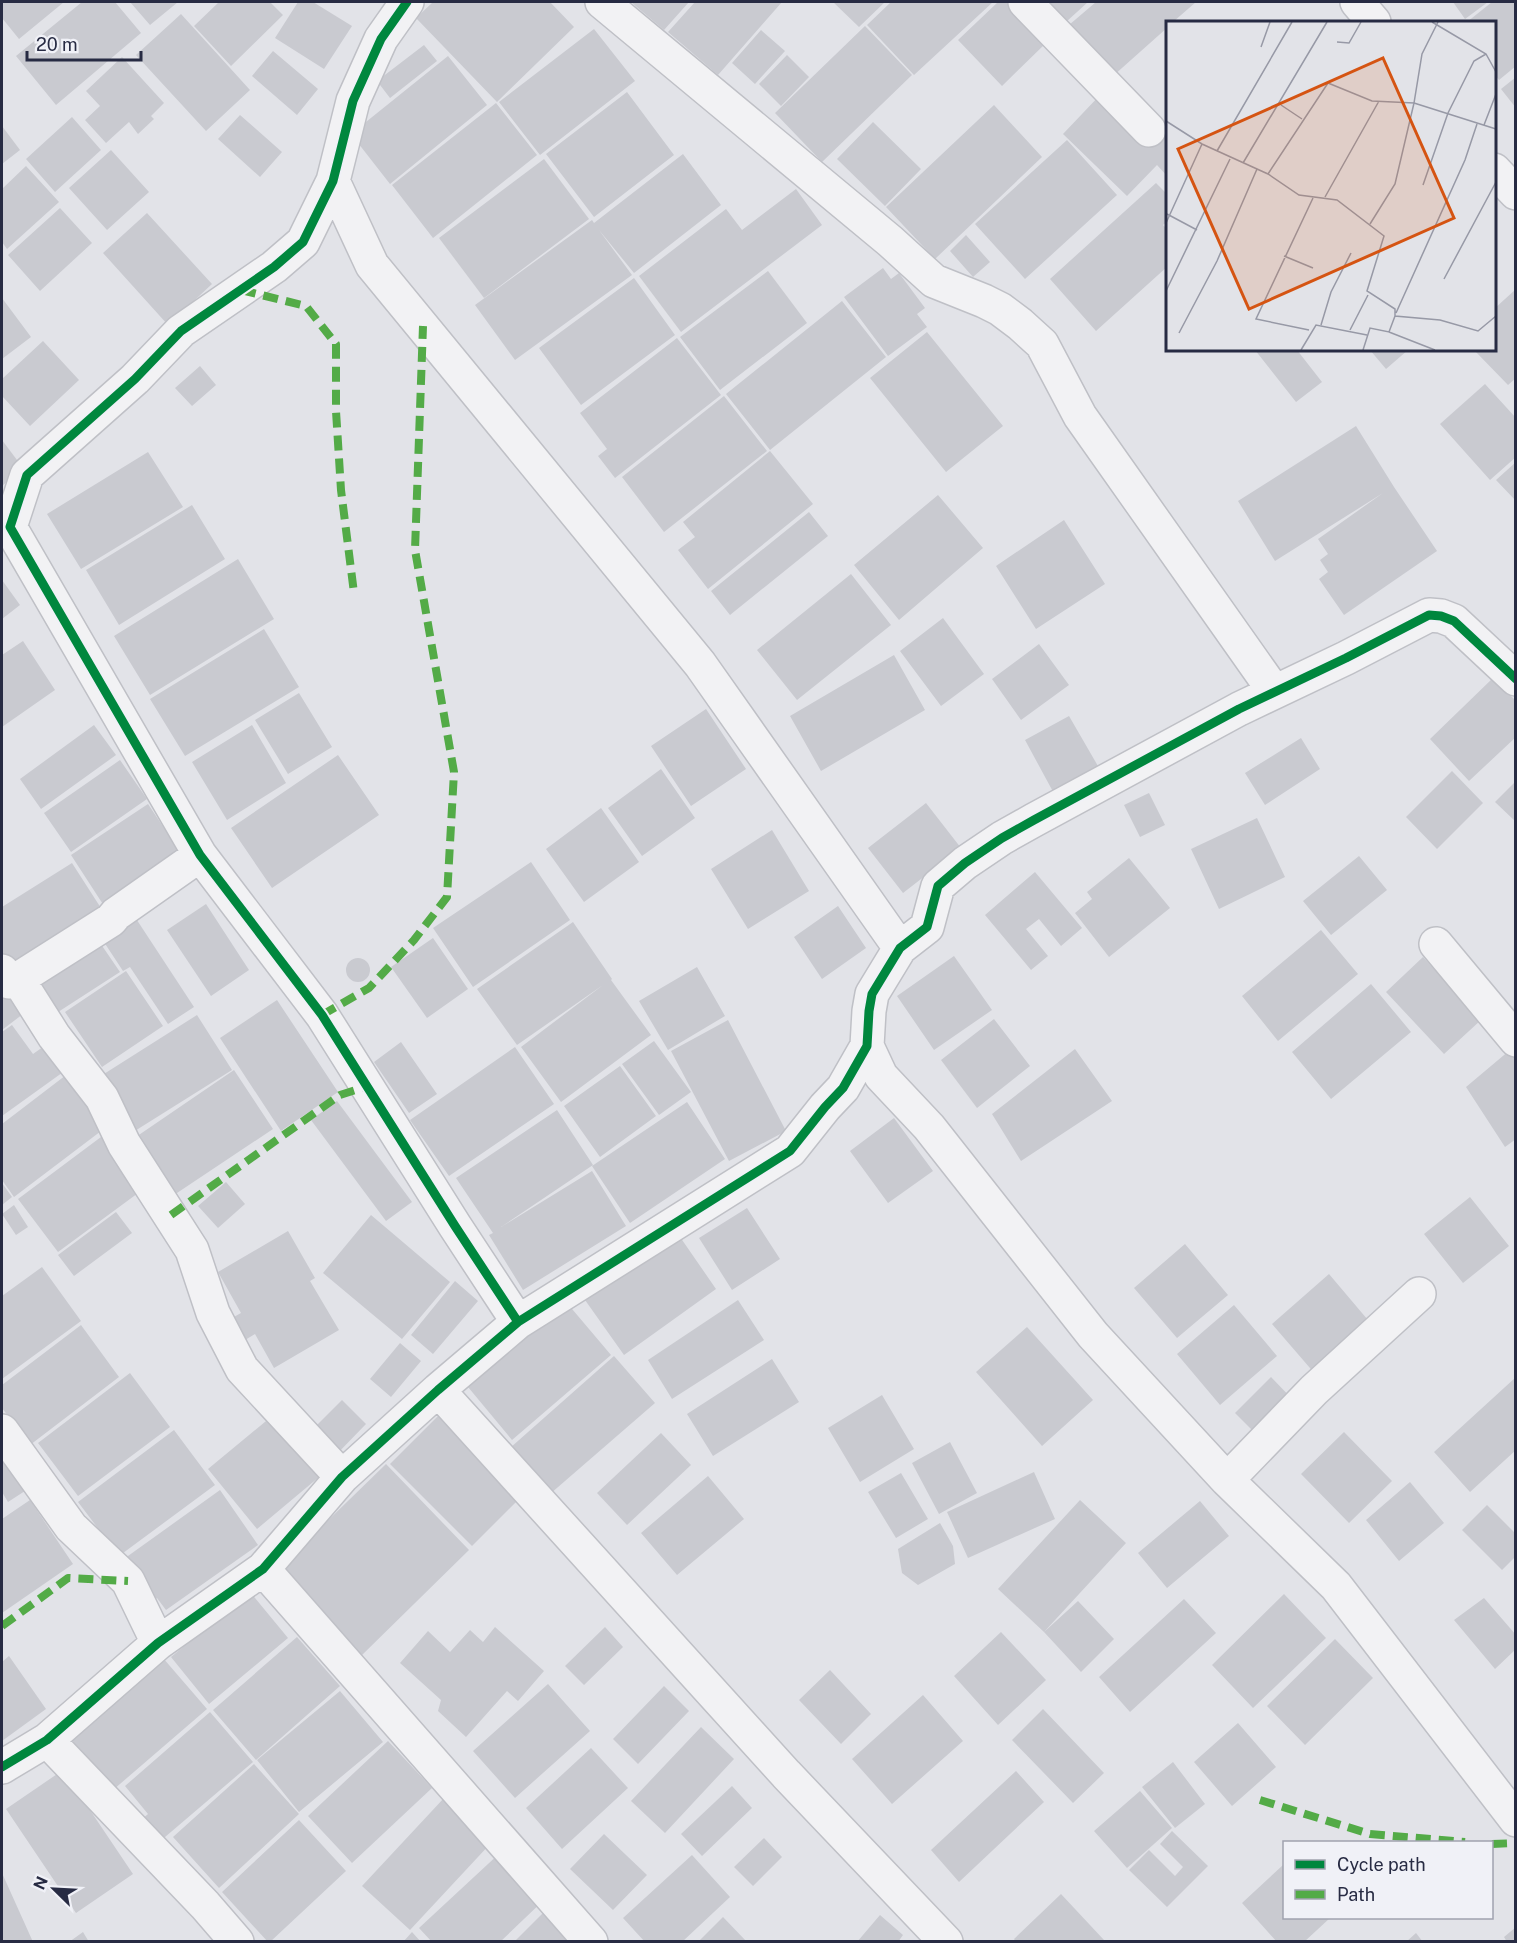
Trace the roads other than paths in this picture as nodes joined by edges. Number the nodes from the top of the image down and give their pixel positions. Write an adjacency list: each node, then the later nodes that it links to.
1 (407, 2): 8 (street)
2 (602, 2): 11 (street)
3 (1025, 2): 6 (street)
4 (1357, 2): 5 (street)
5 (1373, 21)
6 (1149, 130)
7 (1496, 172): 9 (street)
8 (333, 181): 12 (street); 14 (street)
9 (1515, 193)
10 (1515, 679): 11 (street)
11 (1274, 691): 14 (street)
12 (200, 855): 15 (street); 19 (street)
13 (1436, 944): 16 (street)
14 (900, 948): 17 (street)
15 (10, 975): 22 (street)
16 (1515, 1040)
17 (867, 1046): 19 (street); 23 (street)
18 (1419, 1294): 23 (street)
19 (518, 1322): 20 (street)
20 (438, 1390): 22 (street); 31 (street)
21 (2, 1431): 25 (street)
22 (342, 1477): 24 (street)
23 (1227, 1480): 28 (street)
24 (263, 1569): 25 (street); 30 (street)
25 (158, 1643): 26 (street)
26 (47, 1740): 27 (street); 29 (street)
27 (2, 1767)
28 (1515, 1820)
29 (237, 1941)
30 (591, 1941)
31 (946, 1941)

